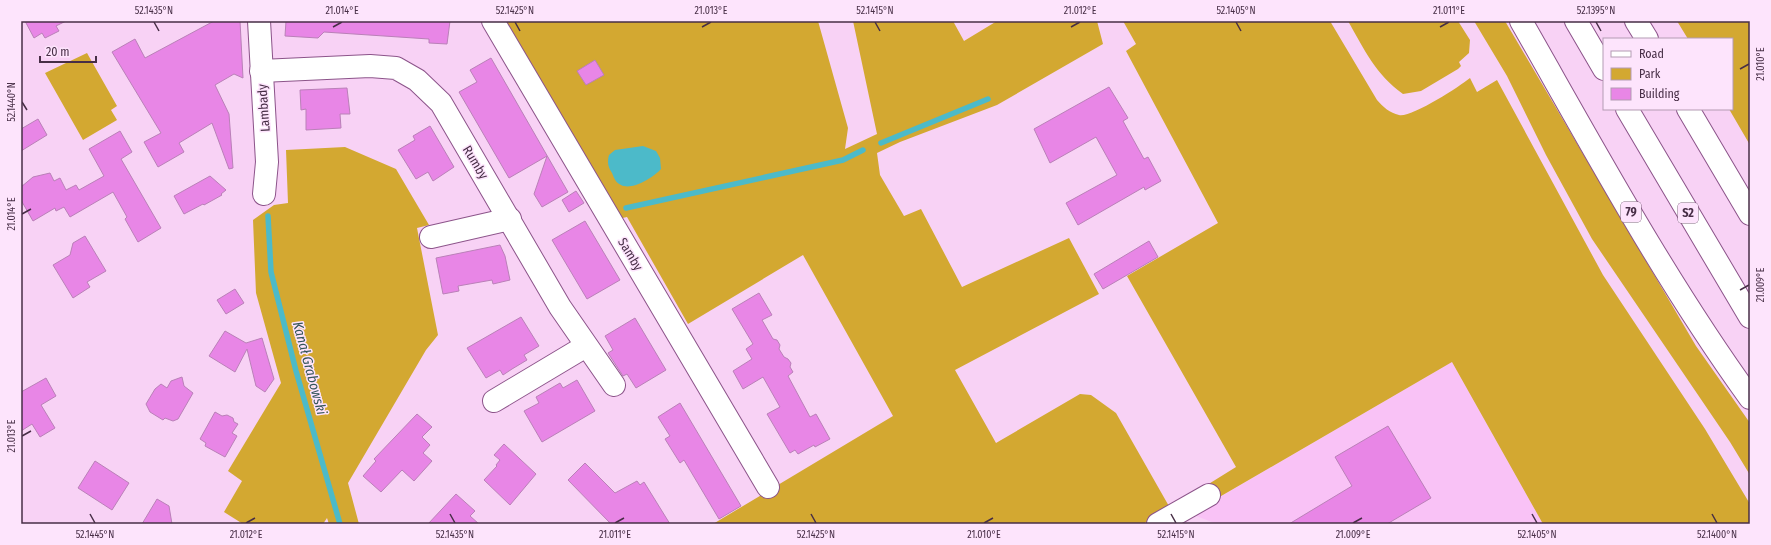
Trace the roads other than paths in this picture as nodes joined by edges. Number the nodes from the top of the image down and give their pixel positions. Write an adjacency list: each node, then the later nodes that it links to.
1 (259, 21): 8 (main road, Lambady)
2 (493, 21): 20 (main road, Samby)
3 (1521, 21): 18 (main road, 79)
4 (1576, 21): 7 (main road)
5 (1636, 21): 6 (main road)
6 (1646, 38)
7 (1603, 67)
8 (261, 71): 11 (main road, Lambady); 13 (main road, Rumby)
9 (1628, 110): 15 (main road, S2)
10 (1689, 110): 12 (main road)
11 (264, 194)
12 (1750, 214)
13 (510, 219): 14 (main road); 16 (main road, Rumby)
14 (431, 237)
15 (1750, 317)
16 (586, 346): 17 (main road, Rumby); 19 (main road)
17 (614, 385)
18 (1750, 398)
19 (494, 401)
20 (768, 487)
21 (1209, 495): 22 (main road)
22 (1158, 524)

